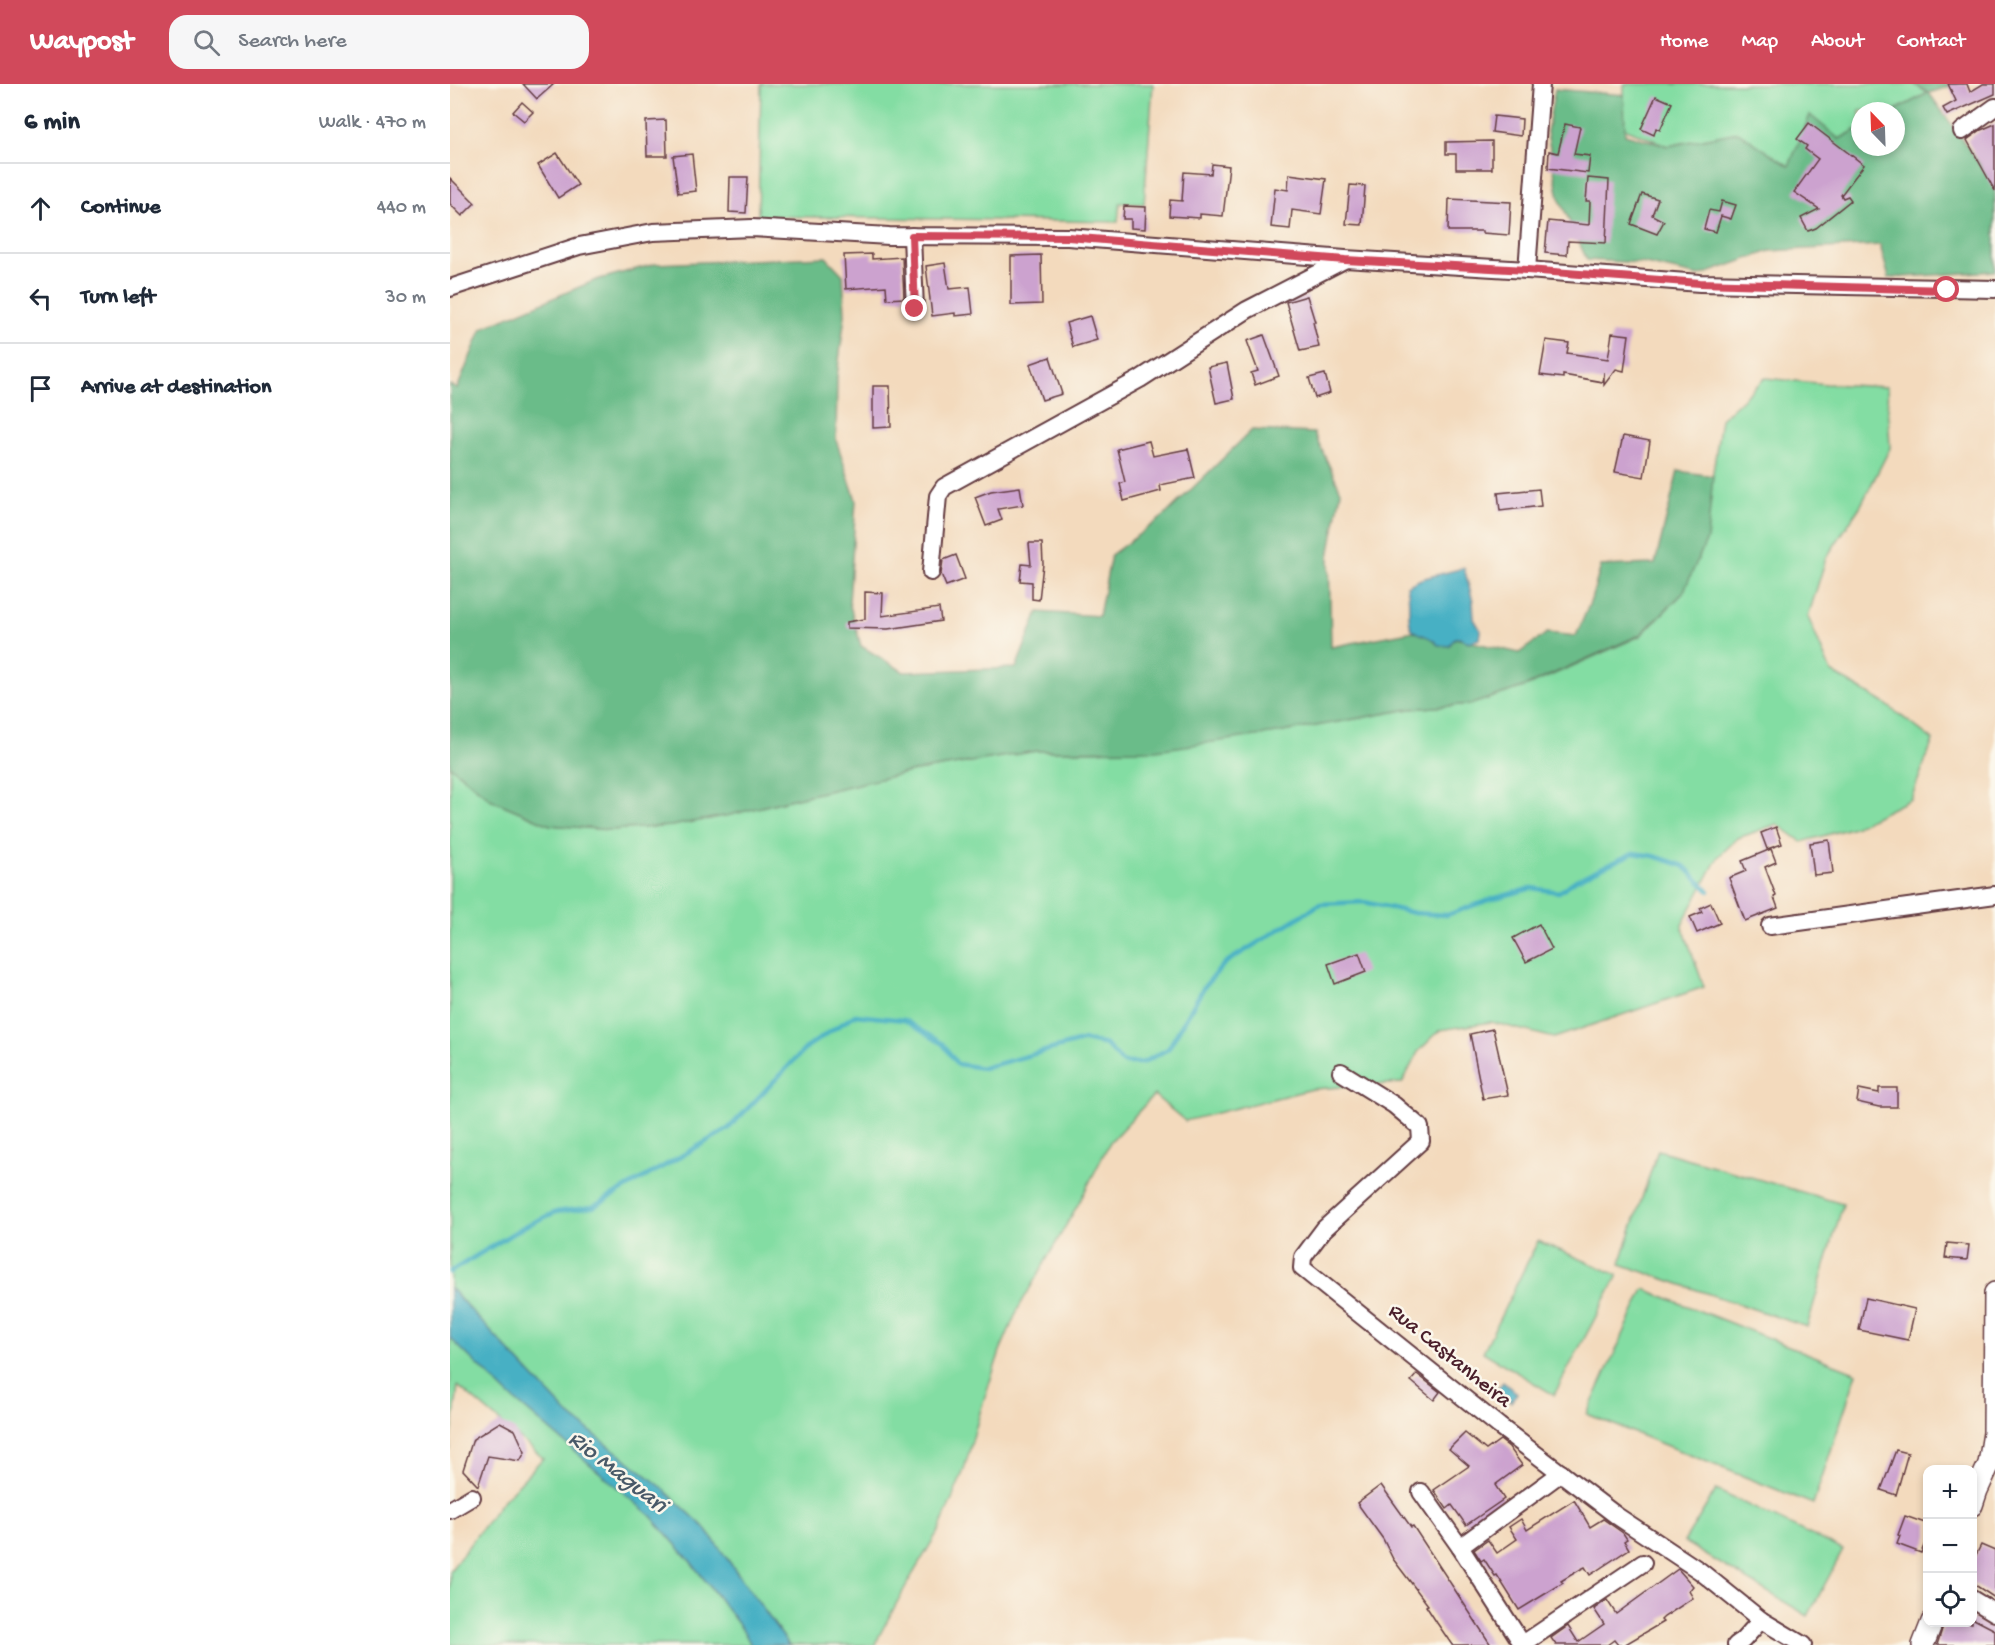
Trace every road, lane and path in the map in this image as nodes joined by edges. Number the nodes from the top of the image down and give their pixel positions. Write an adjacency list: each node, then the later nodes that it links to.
1 (1541, 84): 6 (street)
2 (1995, 107): 3 (street)
3 (1962, 131)
4 (912, 236): 5 (street); 7 (street); 9 (street)
5 (1345, 260): 6 (street); 10 (street)
6 (1527, 270): 8 (street)
7 (450, 288)
8 (1995, 289)
9 (915, 309)
10 (931, 572)
11 (1995, 895): 12 (street)
12 (1770, 926)
13 (1341, 1072): 15 (street, Rua Castanheira)
14 (1995, 1293): 17 (street)
15 (1561, 1473): 20 (street); 24 (street, Rua Castanheira)
16 (1421, 1492): 20 (street)
17 (1977, 1493)
18 (472, 1497): 19 (street)
19 (450, 1510)
20 (1460, 1547): 26 (street)
21 (1643, 1563): 26 (street)
22 (1977, 1602): 23 (street)
23 (1995, 1613)
24 (1766, 1622): 27 (street); 28 (street); 29 (street, Rua Castanheira)
25 (1930, 1627): 30 (street)
26 (1523, 1645)
27 (1736, 1645)
28 (1745, 1645)
29 (1803, 1645)
30 (1923, 1645)

